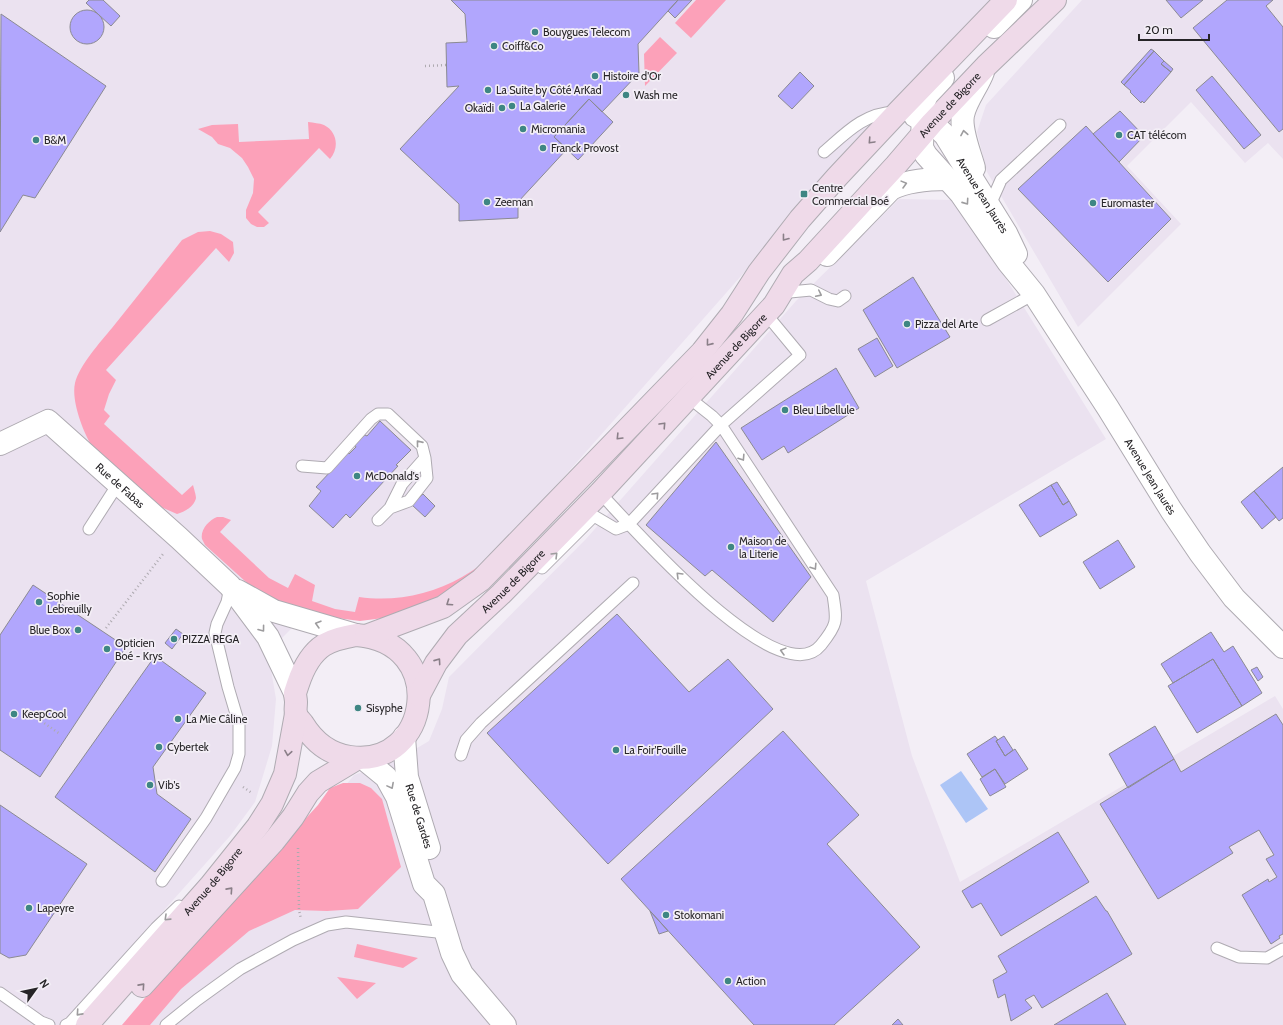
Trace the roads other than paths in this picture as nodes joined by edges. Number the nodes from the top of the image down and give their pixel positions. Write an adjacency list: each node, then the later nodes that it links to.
1 (1006, 0): 6 (main road, Avenue de Bigorre)
2 (1021, 0): 8 (street)
3 (1041, 0): 5 (main road)
4 (1055, 0): 5 (main road, Avenue de Bigorre)
5 (987, 60): 8 (main road, Avenue de Bigorre); 11 (street, one-way to 5)
6 (898, 112): 8 (street); 9 (lane); 30 (main road, Avenue de Bigorre, one-way to 30)
7 (1060, 125): 11 (lane)
8 (925, 126): 10 (street, Avenue Jean Jaurès); 11 (street, Avenue Jean Jaurès); 13 (main road, Avenue de Bigorre)
9 (824, 152)
10 (948, 178): 12 (street, Avenue Jean Jaurès, one-way to 12); 13 (street, one-way to 10)
11 (986, 202): 12 (street, Avenue Jean Jaurès)
12 (1034, 294): 15 (lane); 31 (street, Avenue Jean Jaurès)
13 (781, 296): 14 (lane, one-way to 14); 16 (main road, Avenue de Bigorre); 17 (lane)
14 (845, 296)
15 (987, 320)
16 (688, 397): 17 (lane); 22 (main road, Avenue de Bigorre, one-way to 16)
17 (721, 425): 25 (lane, one-way to 17); 25 (lane, one-way to 25)
18 (0, 444): 21 (street, Rue de Fabas)
19 (425, 458): 20 (lane, one-way to 20); 23 (lane); 23 (lane)
20 (302, 466)
21 (118, 484): 26 (lane); 28 (street, Rue de Fabas)
22 (600, 493): 25 (lane); 29 (main road, Avenue de Bigorre)
23 (390, 508): 24 (lane)
24 (378, 520)
25 (629, 524): 29 (lane, one-way to 25)
26 (89, 530)
27 (633, 583): 35 (lane)
28 (230, 586): 30 (street, Rue de Fabas, one-way to 28); 33 (street, Rue de Fabas, one-way to 33); 38 (lane)
29 (502, 594): 32 (main road, Avenue de Bigorre, one-way to 29)
30 (361, 636): 32 (main road); 33 (main road)
31 (1283, 647)
32 (420, 695): 34 (main road)
33 (296, 704): 36 (main road); 37 (main road, Avenue de Bigorre, one-way to 37)
34 (404, 737): 36 (main road); 39 (street, Rue de Gardes)
35 (461, 755)
36 (361, 759): 39 (street, Rue de Gardes, one-way to 39); 47 (main road, Avenue de Bigorre, one-way to 36)
37 (236, 853): 45 (lane, one-way to 45); 46 (main road, Avenue de Bigorre)
38 (162, 881)
39 (434, 894): 40 (street, Rue de Gardes)
40 (446, 933): 48 (lane); 49 (street, Rue de Gardes)
41 (1217, 948): 42 (lane)
42 (1283, 949)
43 (0, 993): 44 (lane)
44 (45, 1023)
45 (66, 1025)
46 (87, 1025)
47 (106, 1025)
48 (166, 1025)
49 (505, 1025)

